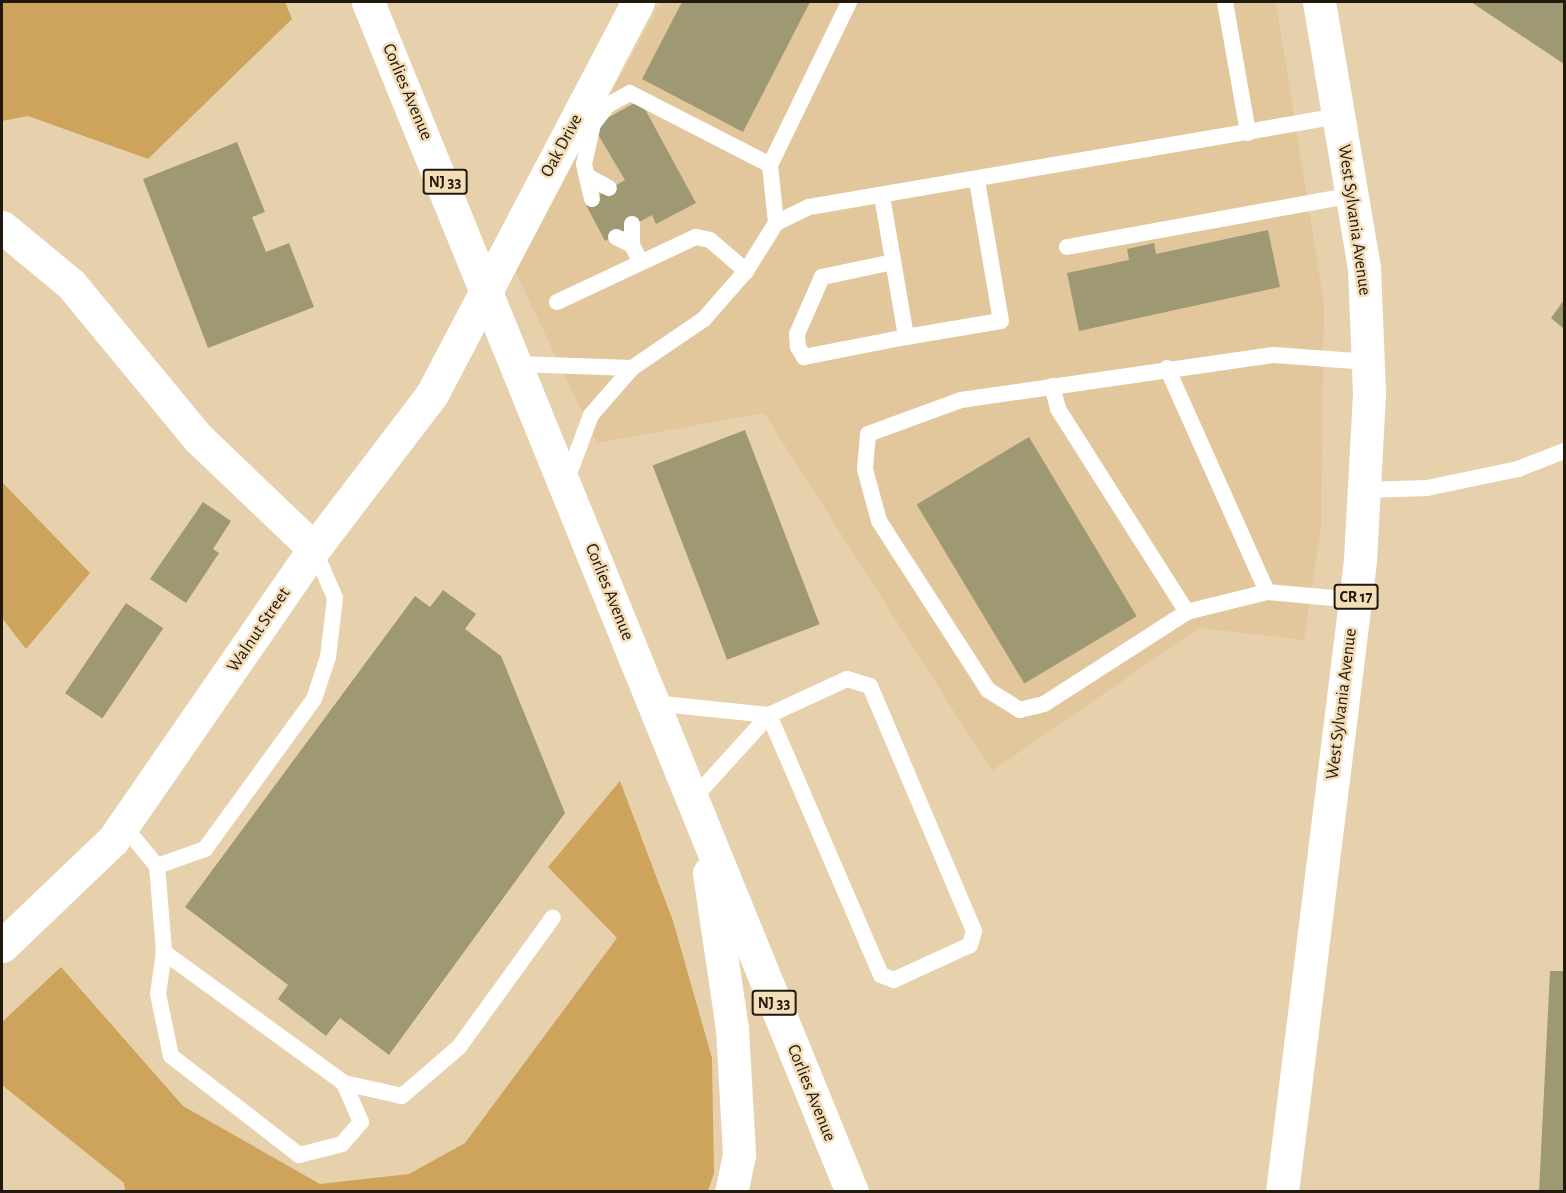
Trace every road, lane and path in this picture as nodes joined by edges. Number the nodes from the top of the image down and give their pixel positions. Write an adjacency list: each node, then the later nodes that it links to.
1 (368, 2): 24 (main road, Corlies Avenue / NJ 33)
2 (638, 2): 24 (main road, Oak Drive)
3 (849, 2): 8 (lane)
4 (1225, 2): 7 (lane)
5 (1319, 2): 6 (main road, West Sylvania Avenue / CR 17)
6 (1339, 116): 7 (lane); 13 (main road, West Sylvania Avenue / CR 17)
7 (1248, 133): 10 (lane)
8 (770, 165): 9 (lane); 16 (lane)
9 (587, 176): 11 (lane); 14 (lane)
10 (977, 180): 12 (lane); 26 (lane)
11 (609, 188)
12 (882, 195): 16 (lane); 22 (lane)
13 (1352, 195): 20 (lane); 27 (main road, West Sylvania Avenue / CR 17)
14 (592, 200)
15 (632, 224): 19 (lane)
16 (776, 224): 23 (lane)
17 (2, 227): 35 (main road)
18 (616, 237): 19 (lane)
19 (632, 245): 21 (lane)
20 (1067, 247)
21 (640, 261): 23 (lane); 25 (lane)
22 (893, 262): 26 (lane); 26 (lane)
23 (746, 271): 29 (lane)
24 (486, 290): 28 (main road, Corlies Avenue / NJ 33); 35 (main road, Walnut Street)
25 (557, 302)
26 (906, 337)
27 (1368, 362): 30 (lane); 34 (main road, West Sylvania Avenue / CR 17)
28 (517, 364): 29 (lane); 33 (main road, Corlies Avenue / NJ 33)
29 (632, 368): 33 (lane)
30 (1167, 368): 31 (lane); 36 (lane)
31 (1052, 386): 38 (lane); 38 (lane)
32 (1564, 451): 34 (lane)
33 (566, 482): 39 (main road, Corlies Avenue / NJ 33)
34 (1365, 490): 37 (main road, West Sylvania Avenue / CR 17)
35 (314, 549): 42 (main road, Walnut Street); 43 (lane)
36 (1267, 592): 37 (lane); 38 (lane)
37 (1355, 600): 50 (main road, West Sylvania Avenue / CR 17)
38 (1187, 612)
39 (653, 703): 40 (lane); 41 (main road, Corlies Avenue / NJ 33)
40 (769, 715): 40 (lane); 41 (lane)
41 (697, 810): 48 (main road, Corlies Avenue / NJ 33); 49 (main road)
42 (123, 825): 43 (lane); 45 (main road, Walnut Street)
43 (157, 866): 46 (lane)
44 (553, 916): 47 (lane)
45 (2, 946)
46 (164, 952): 47 (lane); 47 (lane)
47 (344, 1083)
48 (850, 1189)
49 (732, 1191)
50 (1282, 1191)

